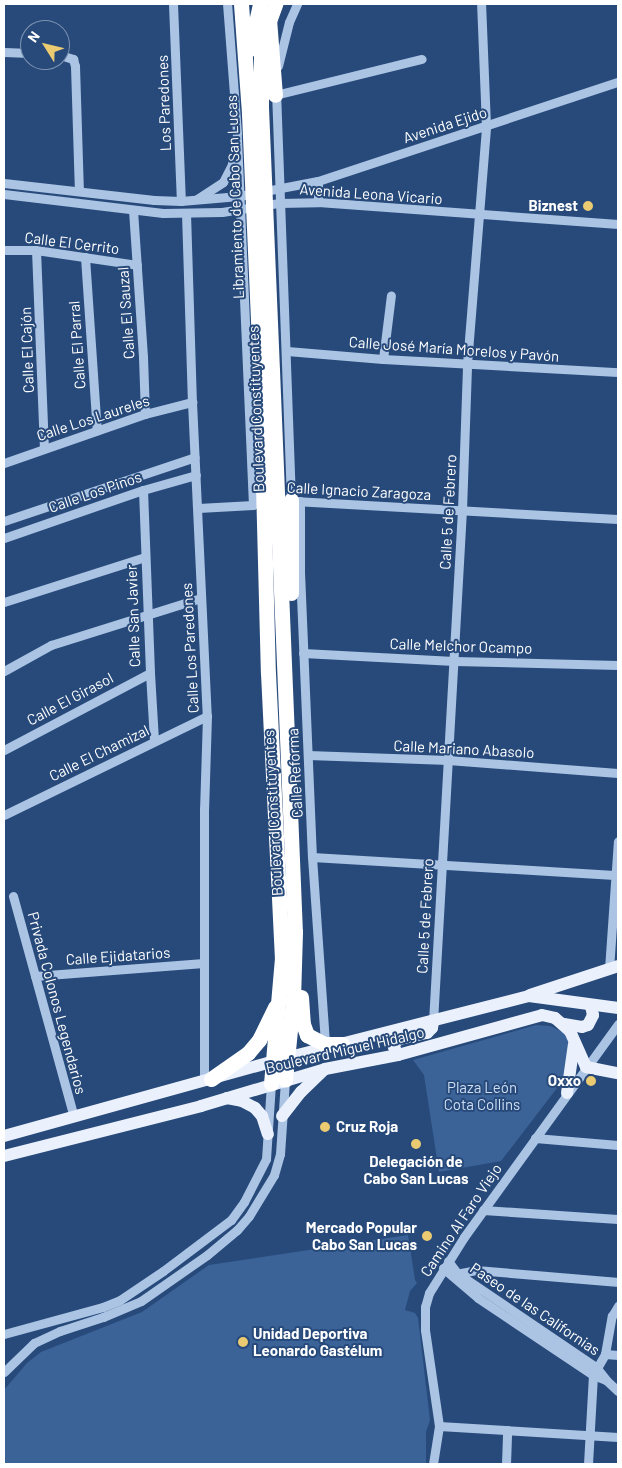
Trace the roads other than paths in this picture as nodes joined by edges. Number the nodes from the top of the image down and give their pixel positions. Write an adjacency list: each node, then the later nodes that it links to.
1 (174, 4): 26 (street, Los Paredones)
2 (227, 4): 18 (street, Boulevard Constituyentes)
3 (241, 4): 13 (highway)
4 (260, 4): 13 (highway)
5 (268, 4): 15 (highway)
6 (275, 4): 44 (highway, Boulevard Constituyentes, bridge)
7 (297, 4): 15 (street, Boulevard Constituyentes)
8 (481, 4): 17 (street, Calle 5 de Febrero)
9 (4, 52): 10 (street)
10 (20, 53)
11 (70, 58): 22 (street)
12 (422, 59): 15 (street)
13 (248, 80): 44 (highway, Libramiento de Cabo San Lucas, bridge)
14 (618, 82): 17 (street, Avenida Ejido)
15 (275, 95): 16 (street, Boulevard Constituyentes)
16 (277, 122): 18 (street); 21 (street, Boulevard Constituyentes)
17 (486, 126): 19 (street, Avenida Ejido); 32 (street, Calle 5 de Febrero)
18 (237, 129): 24 (street, Boulevard Constituyentes); 25 (street)
19 (318, 181): 21 (street, Avenida Ejido); 27 (street)
20 (4, 183): 22 (street, Avenida Leona Vicario)
21 (278, 188): 24 (street, Avenida Leona Vicario); 28 (street, Boulevard Constituyentes)
22 (79, 190): 26 (street, Avenida Leona Vicario)
23 (5, 195): 29 (street, Avenida Leona Vicario)
24 (239, 196): 25 (street, Avenida Leona Vicario); 30 (street, Boulevard Constituyentes)
25 (196, 199): 26 (street, Avenida Leona Vicario)
26 (181, 201)
27 (318, 202): 28 (street, Avenida Leona Vicario); 32 (street, Avenida Leona Vicario)
28 (279, 203): 30 (street, Avenida Leona Vicario); 34 (street, Boulevard Constituyentes)
29 (133, 210): 31 (street, Avenida Leona Vicario); 39 (street, Calle El Sauzal)
30 (240, 210): 31 (street, Avenida Leona Vicario); 35 (street, Boulevard Constituyentes)
31 (186, 213): 46 (street, Calle Los Paredones)
32 (478, 215): 33 (street, Avenida Leona Vicario); 43 (street, Calle 5 de Febrero)
33 (618, 224)
34 (282, 241): 35 (street); 41 (street, Boulevard Constituyentes)
35 (241, 244): 55 (street, Boulevard Constituyentes)
36 (4, 250): 37 (street, Calle El Cerrito)
37 (36, 250): 38 (street, Calle El Cerrito); 49 (street, Calle El Cajón)
38 (85, 257): 39 (street, Calle El Cerrito); 48 (street, Calle El Parral)
39 (137, 265): 47 (street, Calle El Sauzal)
40 (391, 296): 42 (street)
41 (287, 351): 42 (street, Calle José María Morelos y Pavón); 54 (street, Boulevard Constituyentes)
42 (383, 359): 43 (street, Calle José María Morelos y Pavón)
43 (467, 364): 45 (street, Calle José María Morelos y Pavón); 57 (street, Calle 5 de Febrero)
44 (266, 370): 54 (highway, Boulevard Constituyentes); 70 (highway, Libramiento de Cabo San Lucas)
45 (618, 372)
46 (192, 402): 47 (street, Calle Los Laureles); 50 (street, Calle Los Paredones)
47 (144, 414): 48 (street, Calle Los Laureles)
48 (96, 431): 49 (street, Calle Los Laureles)
49 (44, 448): 51 (street, Calle Los Laureles)
50 (195, 456): 52 (street, Calle Los Paredones); 59 (street, Calle Los Pinos)
51 (4, 463)
52 (196, 475): 53 (street, Calle Los Pinos); 56 (street, Calle Los Paredones)
53 (143, 490): 60 (street, Calle Los Pinos); 61 (street, Calle San Javier)
54 (289, 501): 57 (street, Calle Ignacio Zaragoza); 65 (street, Calle Reforma); 83 (highway, Boulevard Constituyentes)
55 (253, 505): 56 (street); 70 (highway)
56 (198, 508): 62 (street, Calle Los Paredones)
57 (462, 510): 58 (street, Calle Ignacio Zaragoza); 66 (street, Calle 5 de Febrero)
58 (618, 519)
59 (4, 522)
60 (4, 538)
61 (145, 556): 63 (street); 64 (street, Calle San Javier)
62 (201, 598): 64 (street); 71 (street, Calle Los Paredones)
63 (4, 602)
64 (147, 615): 68 (street); 69 (street, Calle San Javier)
65 (303, 653): 66 (street, Calle Melchor Ocampo); 74 (street, Calle Reforma)
66 (454, 661): 67 (street, Calle Melchor Ocampo); 75 (street, Calle 5 de Febrero)
67 (618, 665)
68 (4, 671)
69 (150, 673): 72 (street, Calle San Javier); 73 (street, Calle El Girasol)
70 (268, 673): 87 (highway, Boulevard Constituyentes)
71 (207, 716): 72 (street, Calle El Chamizal); 84 (street, Calle Los Paredones)
72 (154, 742): 77 (street, Calle El Chamizal)
73 (4, 750)
74 (308, 755): 75 (street, Calle Mariano Abasolo); 79 (street, Calle Reforma)
75 (448, 760): 76 (street, Calle Mariano Abasolo); 80 (street, Calle 5 de Febrero)
76 (618, 773)
77 (4, 815)
78 (618, 840): 81 (street)
79 (312, 858): 80 (street); 95 (street, Calle Reforma)
80 (442, 866): 81 (street); 91 (street, Calle 5 de Febrero)
81 (617, 875): 85 (street)
82 (13, 896): 86 (street, Privada Colonos Legendarios)
83 (295, 932): 95 (highway); 98 (highway, Boulevard Constituyentes)
84 (203, 963): 86 (street, Calle Ejidatarios); 102 (street, Calle Los Paredones)
85 (614, 968): 88 (main road)
86 (35, 976): 107 (street, Privada Colonos Legendarios)
87 (281, 989): 98 (highway, Boulevard Constituyentes); 102 (highway)
88 (529, 996): 89 (main road, Boulevard Miguel Hidalgo); 91 (main road, Boulevard Miguel Hidalgo)
89 (591, 1006): 90 (main road, Boulevard Miguel Hidalgo); 92 (main road, Boulevard Miguel Hidalgo)
90 (618, 1008)
91 (433, 1022): 96 (main road, Boulevard Miguel Hidalgo); 97 (main road)
92 (564, 1024): 94 (main road); 97 (main road, Boulevard Miguel Hidalgo)
93 (618, 1024): 99 (street, Camino Al Faro Viejo)
94 (575, 1041): 99 (main road); 104 (main road)
95 (325, 1044): 96 (highway)
96 (342, 1044): 98 (main road, Boulevard Miguel Hidalgo)
97 (398, 1055): 100 (main road, Boulevard Miguel Hidalgo)
98 (281, 1060): 102 (main road, Boulevard Miguel Hidalgo); 103 (highway, Boulevard Constituyentes)
99 (586, 1067): 101 (main road); 104 (street, Camino Al Faro Viejo)
100 (325, 1069): 103 (main road, Boulevard Miguel Hidalgo); 106 (main road)
101 (614, 1072)
102 (207, 1080): 107 (main road, Boulevard Miguel Hidalgo)
103 (278, 1082): 105 (main road, Boulevard Miguel Hidalgo); 106 (street, Boulevard Constituyentes); 108 (street, Boulevard Constituyentes)
104 (567, 1093): 110 (street, Camino Al Faro Viejo)
105 (222, 1098): 108 (main road); 112 (main road, Boulevard Miguel Hidalgo)
106 (282, 1116): 124 (street, Boulevard Constituyentes)
107 (74, 1118): 109 (main road, Boulevard Miguel Hidalgo)
108 (268, 1134): 120 (street, Boulevard Constituyentes)
109 (4, 1136)
110 (535, 1138): 111 (street); 113 (street, Camino Al Faro Viejo)
111 (618, 1145)
112 (4, 1156)
113 (483, 1210): 114 (street); 115 (street, Camino Al Faro Viejo)
114 (618, 1219)
115 (446, 1264): 116 (street, Paseo de las Californias); 117 (street, Camino Al Faro Viejo)
116 (454, 1274): 117 (street); 118 (street); 123 (street, Paseo de las Californias)
117 (435, 1282): 126 (street, Camino Al Faro Viejo)
118 (618, 1282)
119 (618, 1306): 121 (street)
120 (4, 1334)
121 (606, 1354): 122 (street); 123 (street)
122 (618, 1355)
123 (594, 1371): 125 (street, Paseo de las Californias); 128 (street)
124 (4, 1372)
125 (618, 1391)
126 (439, 1426): 127 (street); 130 (street, Camino Al Faro Viejo)
127 (508, 1430): 128 (street); 131 (street)
128 (590, 1436): 129 (street); 132 (street)
129 (618, 1437)
130 (433, 1464)
131 (506, 1464)
132 (588, 1464)

